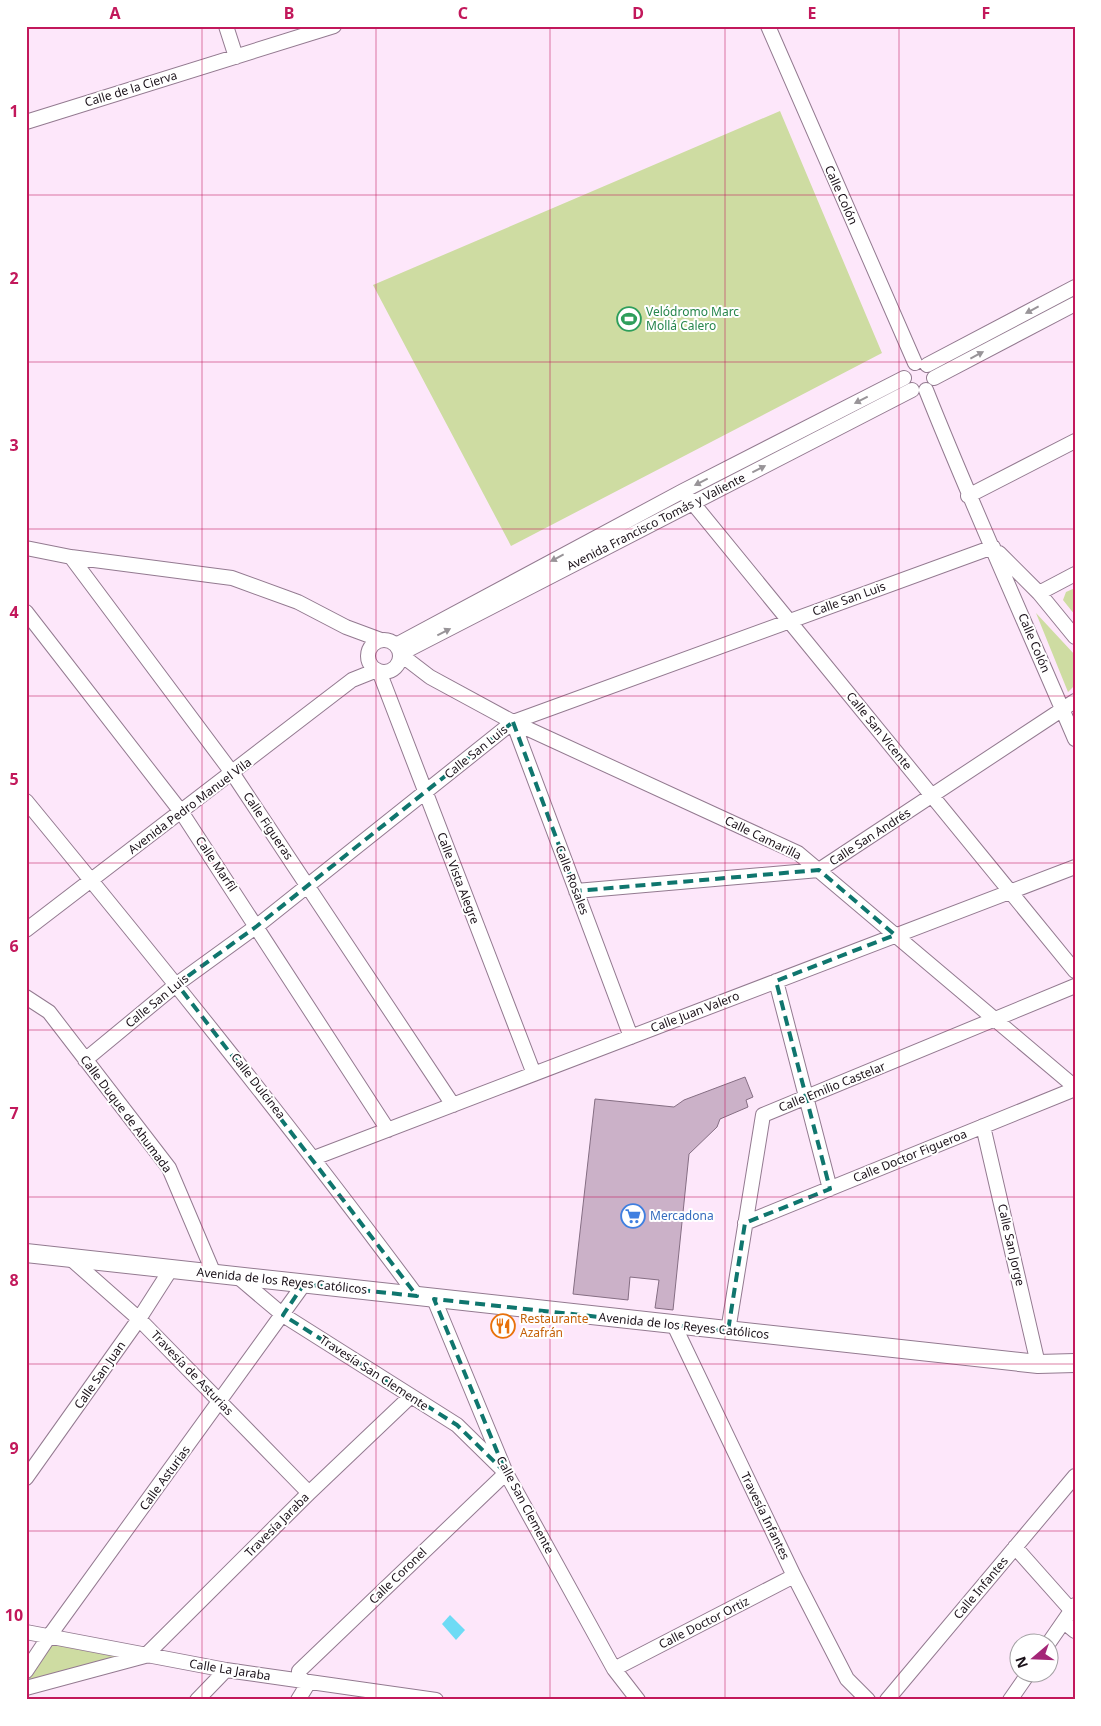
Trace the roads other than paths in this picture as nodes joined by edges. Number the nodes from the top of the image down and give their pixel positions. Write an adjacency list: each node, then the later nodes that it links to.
1 (226, 26): 4 (street)
2 (334, 26): 4 (street, Calle de la Cierva)
3 (768, 26): 8 (street, Calle Colón)
4 (236, 57): 5 (street, Calle de la Cierva)
5 (26, 122)
6 (1075, 287): 8 (street, one-way to 8)
7 (1075, 304): 10 (street, one-way to 7)
8 (921, 364): 9 (street); 10 (street)
9 (904, 378): 11 (street); 13 (street, Avenida Francisco Tomás y Valiente, one-way to 13)
10 (930, 384): 11 (street); 14 (street, Calle Colón)
11 (912, 390): 15 (street, Avenida Francisco Tomás y Valiente, one-way to 11)
12 (1075, 441): 14 (street)
13 (683, 492): 15 (street, Calle San Vicente); 26 (street, Avenida Francisco Tomás y Valiente, one-way to 26)
14 (968, 496): 16 (street, Calle Colón)
15 (692, 504): 22 (street, Calle San Vicente); 26 (street, Avenida Francisco Tomás y Valiente, one-way to 15)
16 (993, 547): 20 (street, Calle Colón); 22 (street, Calle San Luis); 32 (street, Calle Colón)
17 (26, 548): 18 (street)
18 (71, 557): 23 (street); 35 (street, Calle Figueras)
19 (1075, 574): 20 (street)
20 (1039, 593): 24 (street, Calle Colón)
21 (26, 612): 39 (street, Calle Marfil)
22 (789, 621): 33 (street, Calle San Luis); 37 (street, Calle San Vicente)
23 (346, 627): 25 (street); 27 (street)
24 (1075, 637)
25 (381, 640): 26 (street); 27 (street)
26 (398, 650): 28 (street); 29 (street, Calle Camarilla)
27 (368, 656): 28 (street); 30 (street, Avenida Pedro Manuel Vila)
28 (383, 673): 29 (street, Calle Camarilla); 30 (street, Avenida Pedro Manuel Vila); 36 (street, Calle Vista Alegre)
29 (430, 677): 33 (street, Calle Camarilla)
30 (352, 680): 35 (street, Avenida Pedro Manuel Vila)
31 (1075, 702): 32 (street, Calle San Andrés)
32 (1063, 711): 34 (street, Calle Colón); 37 (street, Calle San Andrés)
33 (513, 722): 36 (street, Calle San Luis); 41 (street, Calle Camarilla); 44 (street, Calle Rosales)
34 (1075, 738)
35 (233, 774): 39 (street, Avenida Pedro Manuel Vila); 43 (street, Calle Figueras)
36 (425, 793): 43 (street, Calle San Luis); 57 (street, Calle Vista Alegre)
37 (932, 796): 41 (street, Calle San Andrés); 45 (street, Calle San Vicente)
38 (26, 801): 42 (street, Calle Dulcinea)
39 (182, 813): 42 (street, Avenida Pedro Manuel Vila); 46 (street, Calle Marfil)
40 (1075, 867): 45 (street, Calle Juan Valero)
41 (819, 870): 44 (street, Calle San Andrés); 48 (street, Calle Camarilla)
42 (92, 880): 47 (street, Avenida Pedro Manuel Vila); 51 (street, Calle Dulcinea)
43 (308, 885): 46 (street, Calle San Luis); 60 (street, Calle Figueras)
44 (576, 891): 55 (street, Calle Rosales)
45 (1011, 892): 48 (street, Calle Juan Valero); 49 (street, Calle San Vicente)
46 (257, 926): 51 (street, Calle San Luis); 62 (street, Calle Marfil)
47 (26, 930)
48 (895, 935): 50 (street, Calle Juan Valero); 54 (street, Calle Camarilla)
49 (1075, 970)
50 (776, 981): 55 (street, Calle Juan Valero); 59 (street)
51 (178, 984): 56 (street, Calle San Luis); 63 (street, Calle Dulcinea)
52 (1075, 986): 54 (street, Calle Emilio Castelar)
53 (26, 996): 56 (street, Calle Duque de Ahumada)
54 (994, 1020): 58 (street, Calle Camarilla); 59 (street, Calle Emilio Castelar)
55 (631, 1037): 57 (street, Calle Juan Valero)
56 (85, 1060): 69 (street, Calle Duque de Ahumada)
57 (534, 1074): 60 (street, Calle Juan Valero)
58 (1075, 1088): 61 (street, Calle Doctor Figueroa)
59 (806, 1097): 64 (street); 65 (street, Calle Emilio Castelar)
60 (453, 1105): 62 (street, Calle Juan Valero)
61 (983, 1126): 64 (street, Calle Doctor Figueroa); 77 (street, Calle San Jorge)
62 (388, 1130): 63 (street, Calle Juan Valero)
63 (314, 1158): 72 (street, Calle Dulcinea)
64 (830, 1189): 65 (street, Calle Doctor Figueroa)
65 (746, 1224): 76 (street, Calle Emilio Castelar)
66 (26, 1252): 67 (street, Avenida de los Reyes Católicos)
67 (70, 1258): 68 (street, Avenida de los Reyes Católicos); 74 (street, Travesía de Asturias)
68 (170, 1269): 69 (street, Avenida de los Reyes Católicos); 74 (street, Calle San Juan)
69 (214, 1274): 70 (street, Avenida de los Reyes Católicos)
70 (238, 1277): 71 (street, Avenida de los Reyes Católicos); 73 (street, Travesía San Clemente)
71 (304, 1284): 72 (street, Avenida de los Reyes Católicos); 73 (street, Calle Asturias)
72 (426, 1298): 75 (street, Avenida de los Reyes Católicos); 81 (street, Calle San Clemente)
73 (283, 1315): 79 (street, Travesía San Clemente); 80 (street, Calle Asturias)
74 (139, 1319): 80 (street, Travesía de Asturias); 83 (street, Calle San Juan)
75 (674, 1325): 76 (street, Avenida de los Reyes Católicos); 86 (street, Travesía Infantes)
76 (728, 1331): 77 (street, Avenida de los Reyes Católicos)
77 (1038, 1364): 78 (street, Avenida de los Reyes Católicos)
78 (1075, 1364)
79 (411, 1396): 81 (street, Travesía San Clemente); 84 (street, Travesía Jaraba)
80 (220, 1404): 84 (street, Travesía de Asturias); 91 (street, Calle Asturias)
81 (506, 1473): 93 (street, Calle San Clemente); 96 (street, Calle Coronel)
82 (1075, 1476): 85 (street, Calle Infantes)
83 (26, 1478)
84 (309, 1493): 92 (street, Travesía Jaraba)
85 (1015, 1547): 87 (street); 104 (street, Calle Infantes)
86 (794, 1576): 93 (street, Calle Doctor Ortiz); 103 (street, Travesía Infantes)
87 (1070, 1612): 88 (street); 90 (street)
88 (1075, 1630)
89 (26, 1632): 91 (street, Calle La Jaraba)
90 (1055, 1634)
91 (50, 1635): 92 (street, Calle La Jaraba); 95 (street, Calle Asturias)
92 (146, 1656): 94 (street, Calle La Jaraba); 98 (street)
93 (614, 1669): 102 (street, Calle San Clemente)
94 (226, 1670): 96 (street, Calle La Jaraba); 99 (street)
95 (26, 1671)
96 (305, 1682): 100 (street, Calle Coronel); 101 (street, Calle La Jaraba)
97 (1021, 1684): 105 (street)
98 (26, 1688)
99 (197, 1700)
100 (298, 1700)
101 (436, 1700)
102 (638, 1700)
103 (868, 1700)
104 (887, 1700)
105 (1010, 1700)

